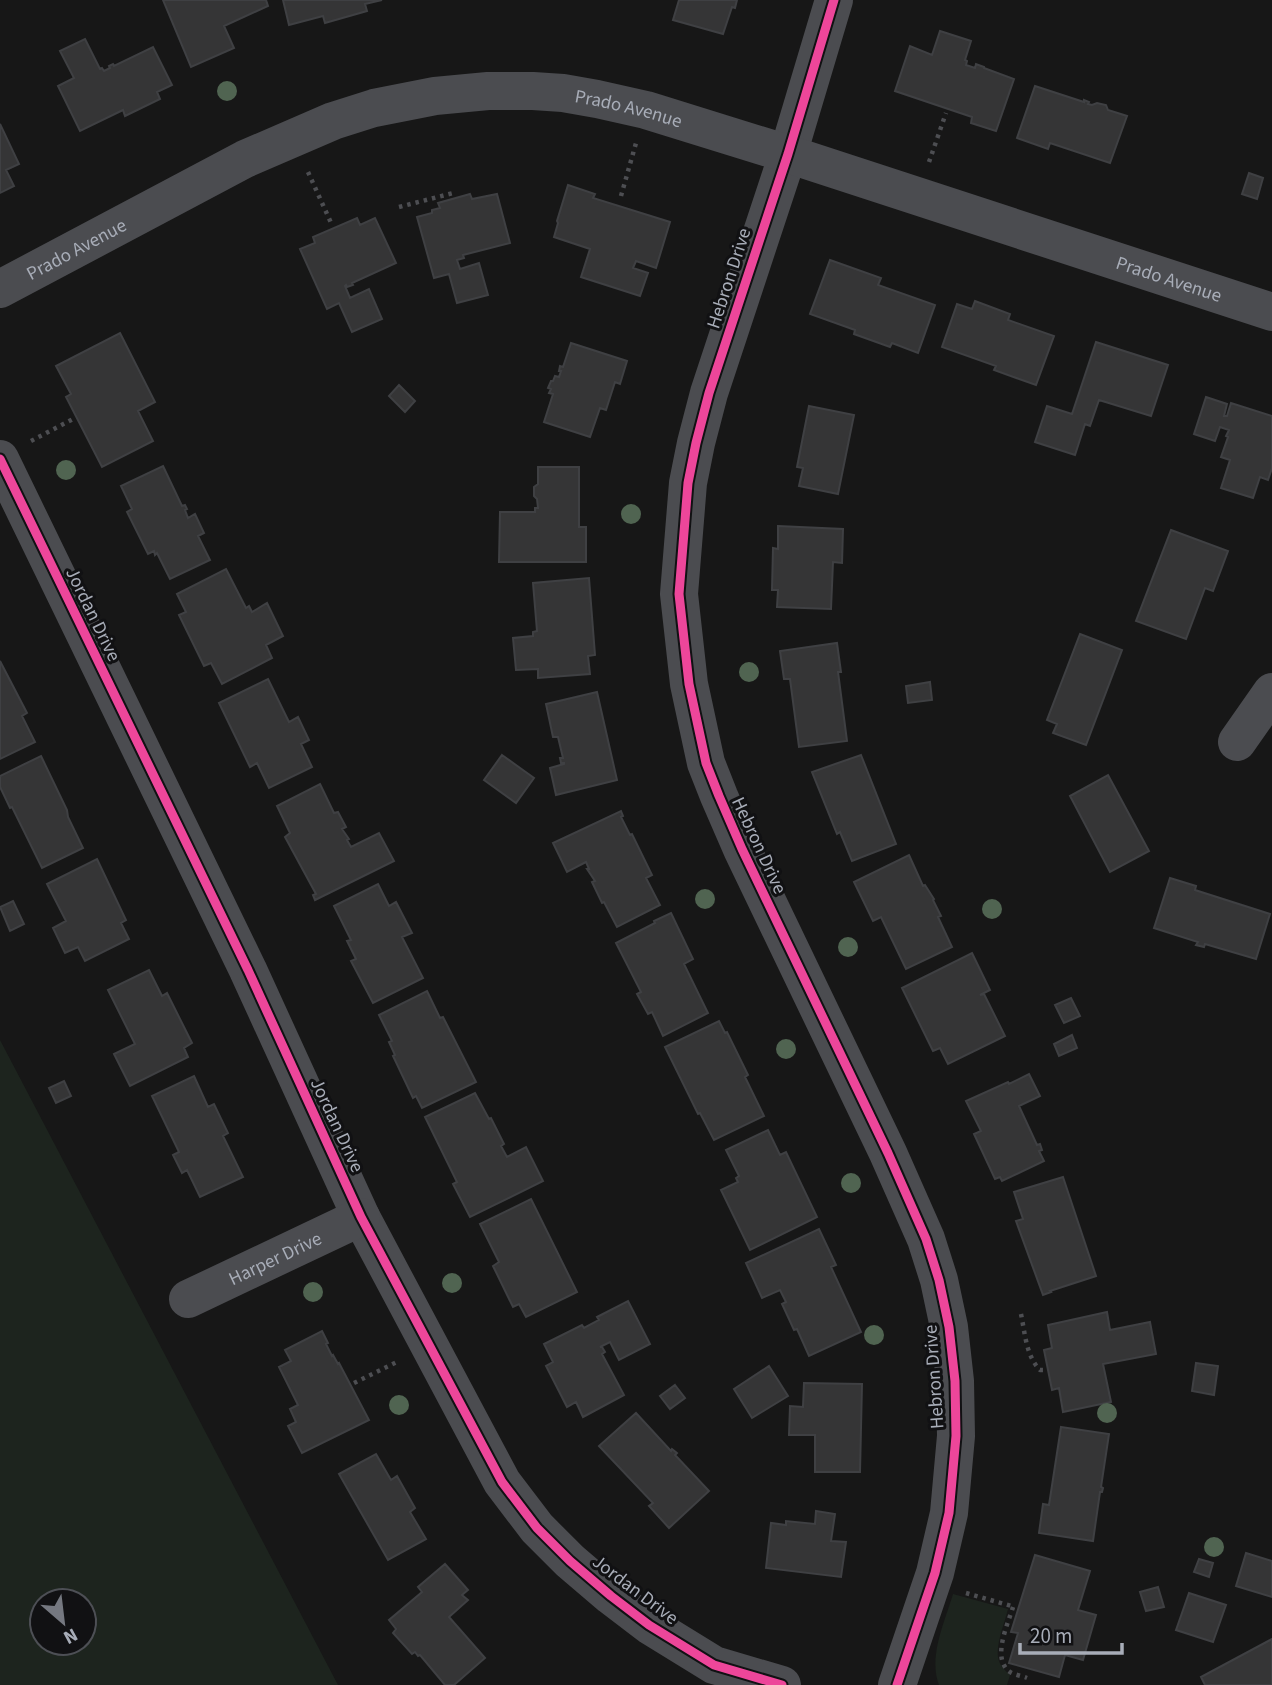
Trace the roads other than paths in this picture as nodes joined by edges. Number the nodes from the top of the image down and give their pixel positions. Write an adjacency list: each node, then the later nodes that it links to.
1 (834, 0): 2 (street, Hebron Drive)
2 (788, 154): 3 (street, Prado Avenue); 4 (street, Prado Avenue); 11 (street, Hebron Drive)
3 (0, 289)
4 (1272, 312)
5 (12, 452): 8 (street, Jordan Drive)
6 (1272, 692): 7 (street)
7 (1237, 742)
8 (362, 1217): 9 (street, Harper Drive); 10 (street, Jordan Drive)
9 (188, 1299)
10 (782, 1685)
11 (897, 1685)

